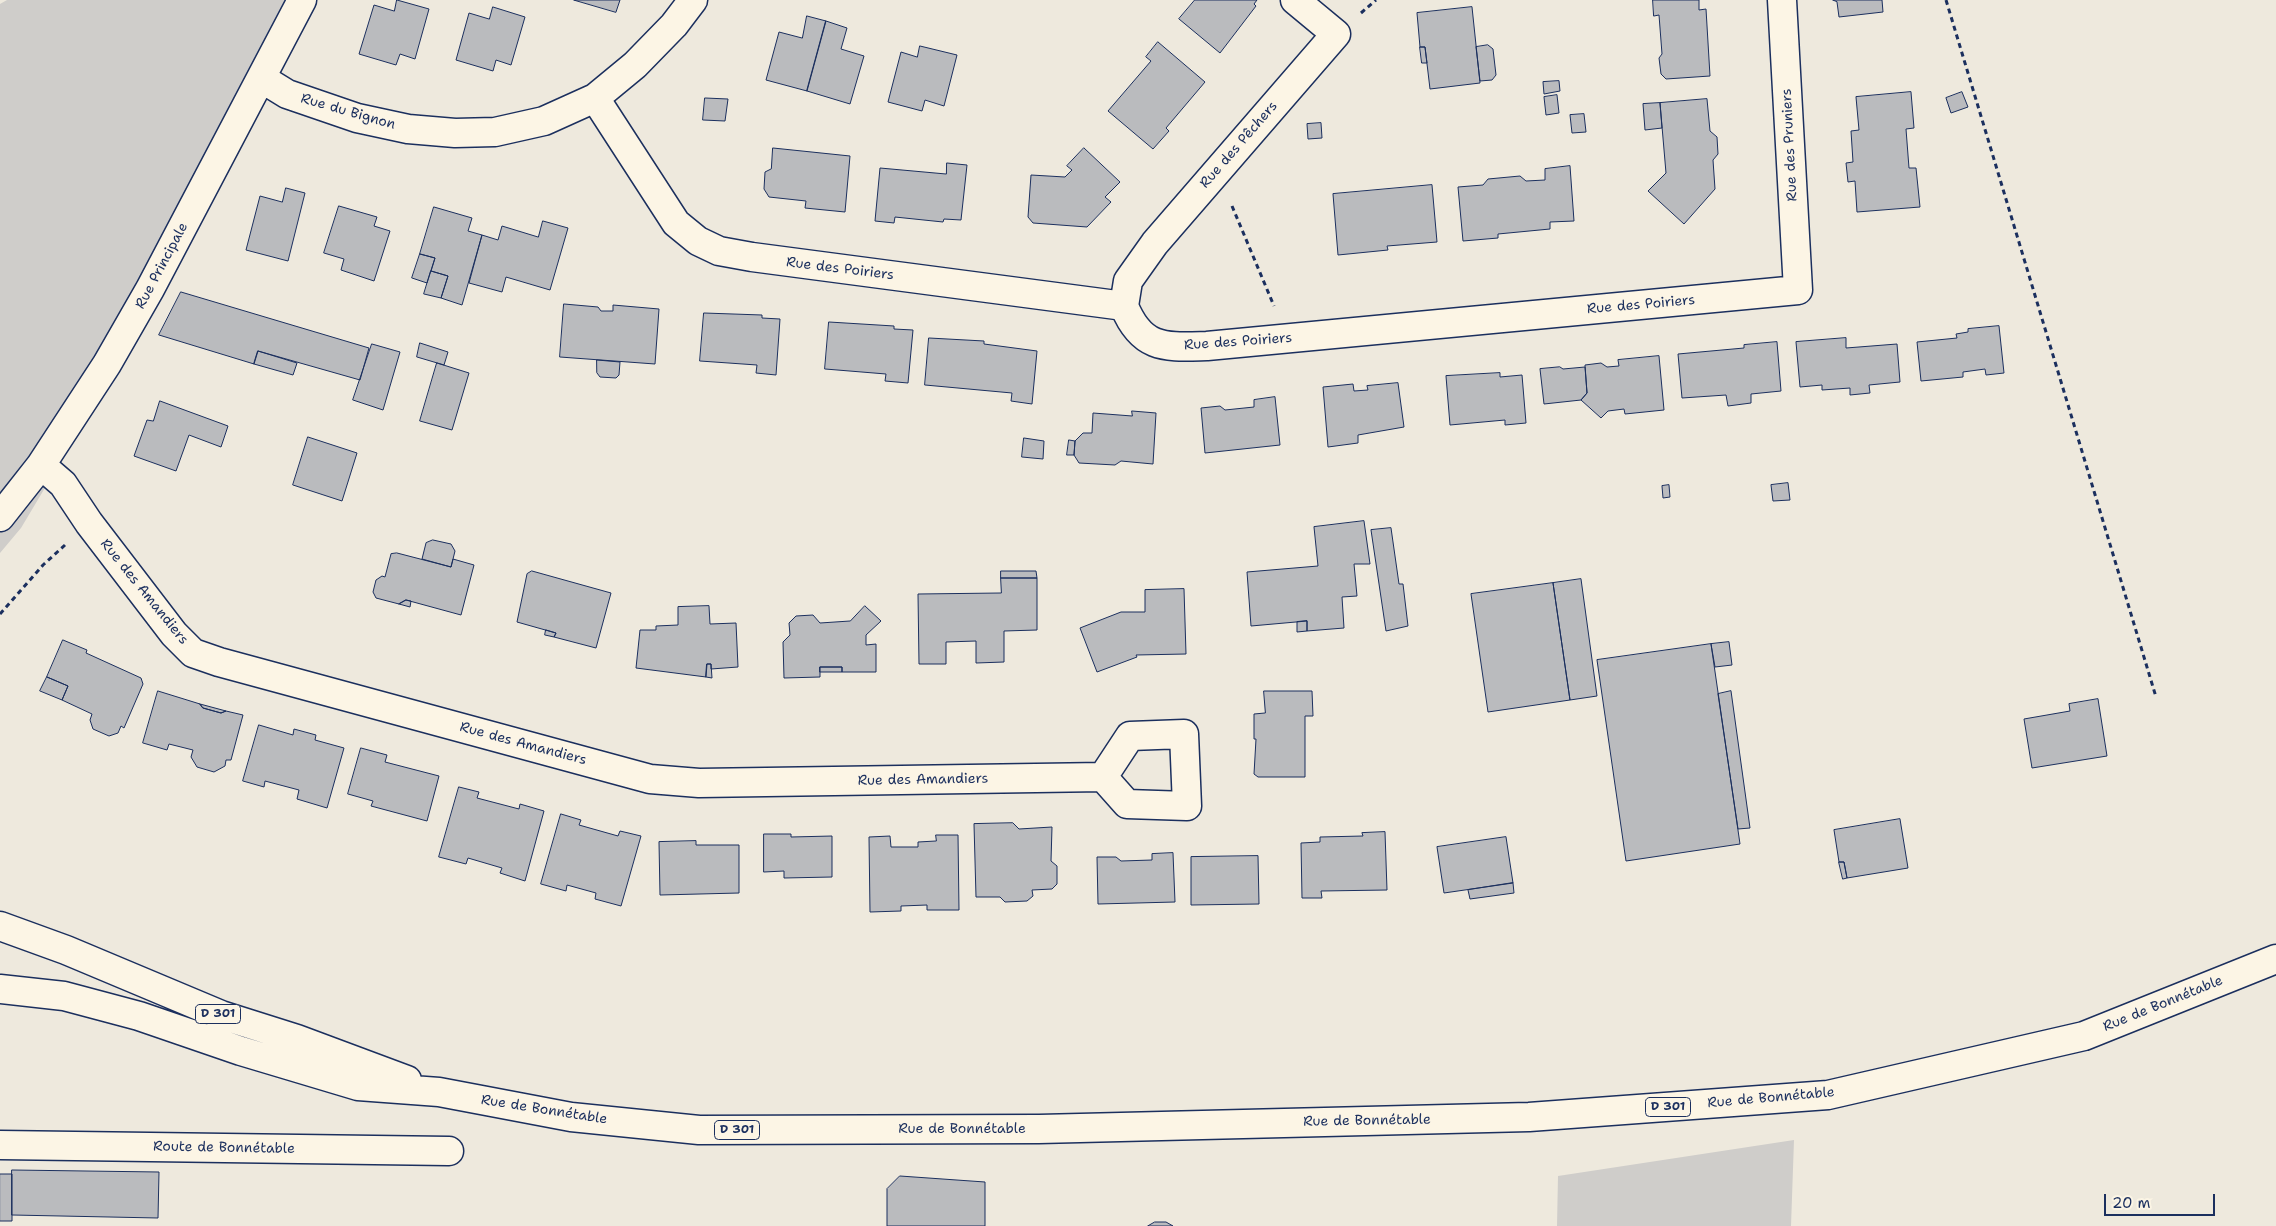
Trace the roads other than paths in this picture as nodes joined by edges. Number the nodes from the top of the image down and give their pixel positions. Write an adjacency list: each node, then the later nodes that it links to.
1 (302, 0): 5 (street, Rue Principale)
2 (693, 0): 6 (street, Rue du Bignon)
3 (1295, 0): 8 (street, Rue des Pêchers)
4 (1782, 0): 7 (street, Rue des Pruniers)
5 (261, 78): 6 (street, Rue du Bignon); 9 (street, Rue Principale)
6 (595, 98): 8 (street, Rue des Poiriers)
7 (1798, 290): 8 (street, Rue des Poiriers)
8 (1124, 306)
9 (41, 464): 10 (street, Rue Principale); 11 (street, Rue des Amandiers)
10 (0, 517)
11 (1102, 777)
12 (0, 926): 15 (street, D 301)
13 (2276, 959): 15 (street, Rue de Bonnétable / D 301)
14 (0, 989): 15 (street, D 301)
15 (439, 1092)
16 (0, 1145): 17 (street, Route de Bonnétable)
17 (449, 1151)

